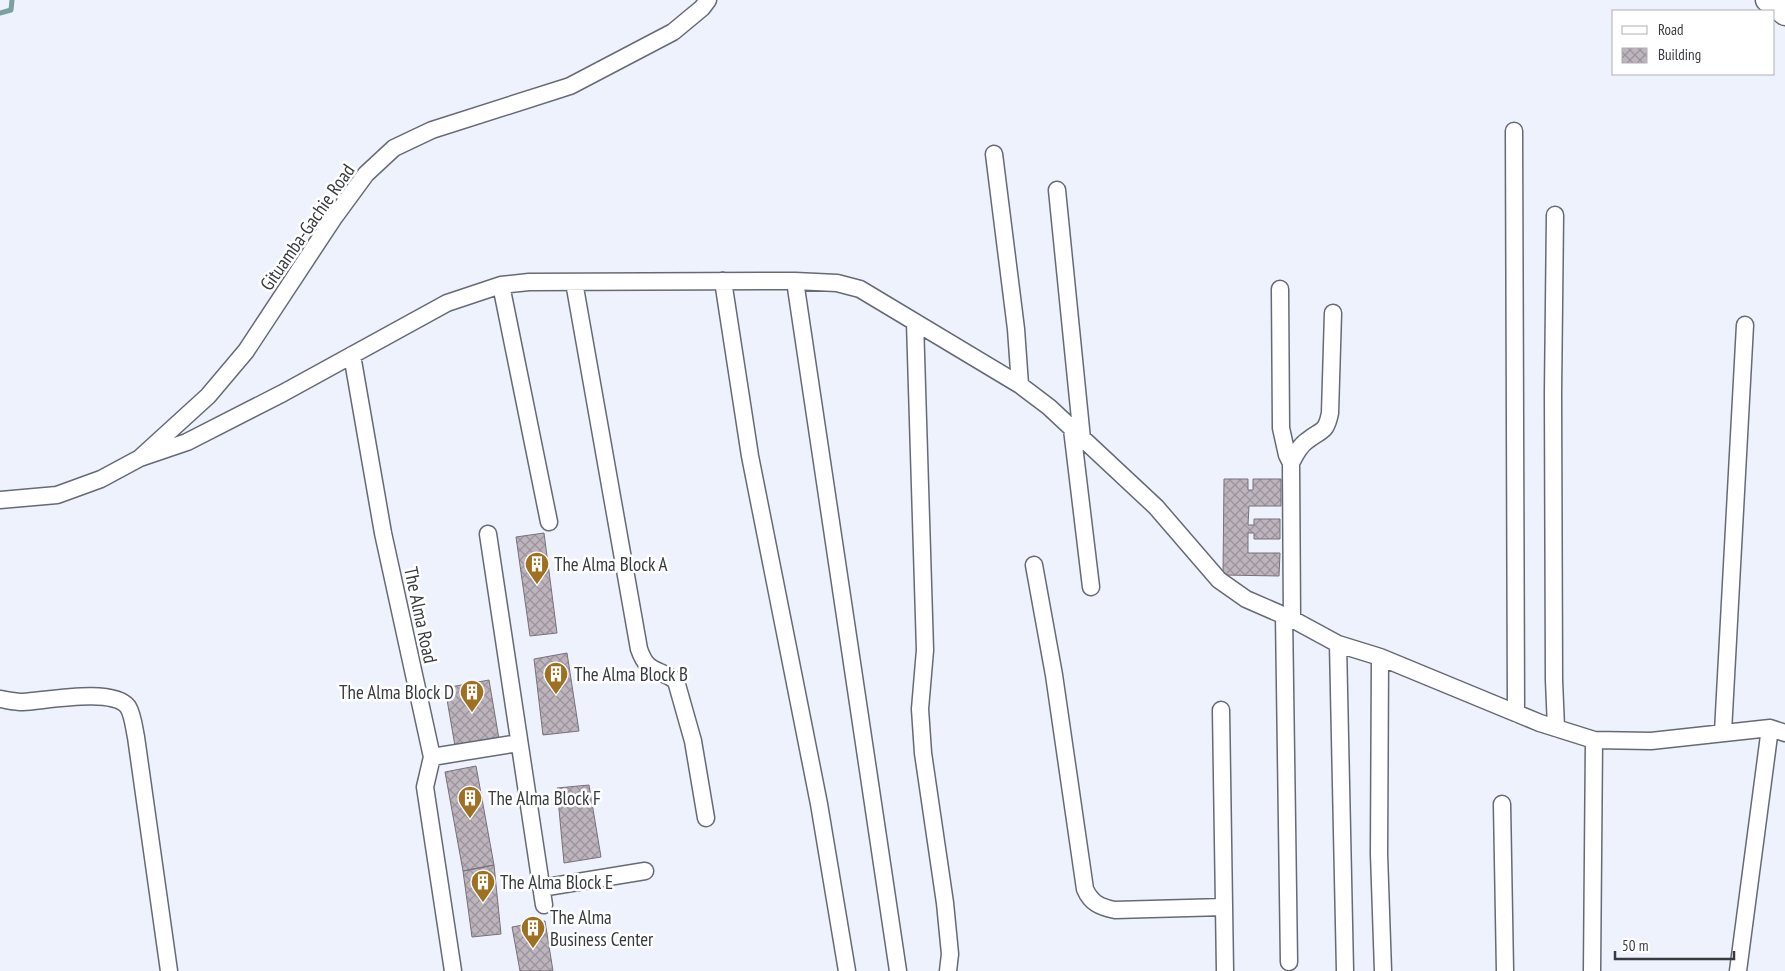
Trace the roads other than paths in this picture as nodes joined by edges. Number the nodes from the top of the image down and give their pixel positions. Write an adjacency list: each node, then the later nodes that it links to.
1 (708, 0): 19 (street, Gituamba-Gachie Road)
2 (1767, 0): 3 (main road)
3 (1785, 14)
4 (1514, 131): 31 (street)
5 (994, 154): 17 (street)
6 (1057, 190): 18 (street)
7 (1555, 215): 32 (street)
8 (723, 281): 9 (street); 10 (street); 47 (street)
9 (795, 281): 14 (street); 48 (street)
10 (574, 282): 11 (street); 39 (street)
11 (501, 285): 16 (street); 22 (street)
12 (1280, 290): 20 (street)
13 (1333, 313): 20 (street)
14 (915, 322): 17 (street); 49 (street)
15 (1745, 325): 34 (street)
16 (352, 356): 19 (street); 37 (street, The Alma Road)
17 (1020, 384): 18 (street)
18 (1077, 434): 25 (street); 26 (street)
19 (140, 458): 21 (street, Gituamba-Gachie Road)
20 (1291, 463): 26 (street)
21 (0, 500)
22 (549, 522)
23 (488, 534): 36 (street)
24 (1034, 565): 43 (street)
25 (1091, 587)
26 (1288, 617): 27 (street); 44 (street)
27 (1338, 644): 28 (street); 51 (street)
28 (1380, 657): 31 (street); 52 (street)
29 (0, 699): 45 (street)
30 (1221, 710): 43 (street)
31 (1516, 713): 32 (street)
32 (1556, 728): 35 (street)
33 (1777, 730): 34 (street); 55 (street)
34 (1723, 732): 35 (street)
35 (1594, 740): 54 (street)
36 (518, 743): 37 (street); 41 (street)
37 (432, 757): 46 (street, The Alma Road)
38 (1502, 804): 53 (street)
39 (706, 818)
40 (645, 871): 41 (street)
41 (541, 888): 42 (street)
42 (544, 905)
43 (1224, 907): 50 (street)
44 (1289, 962)
45 (169, 971)
46 (453, 971)
47 (847, 971)
48 (898, 971)
49 (948, 971)
50 (1225, 971)
51 (1344, 971)
52 (1383, 971)
53 (1505, 971)
54 (1592, 971)
55 (1738, 971)

